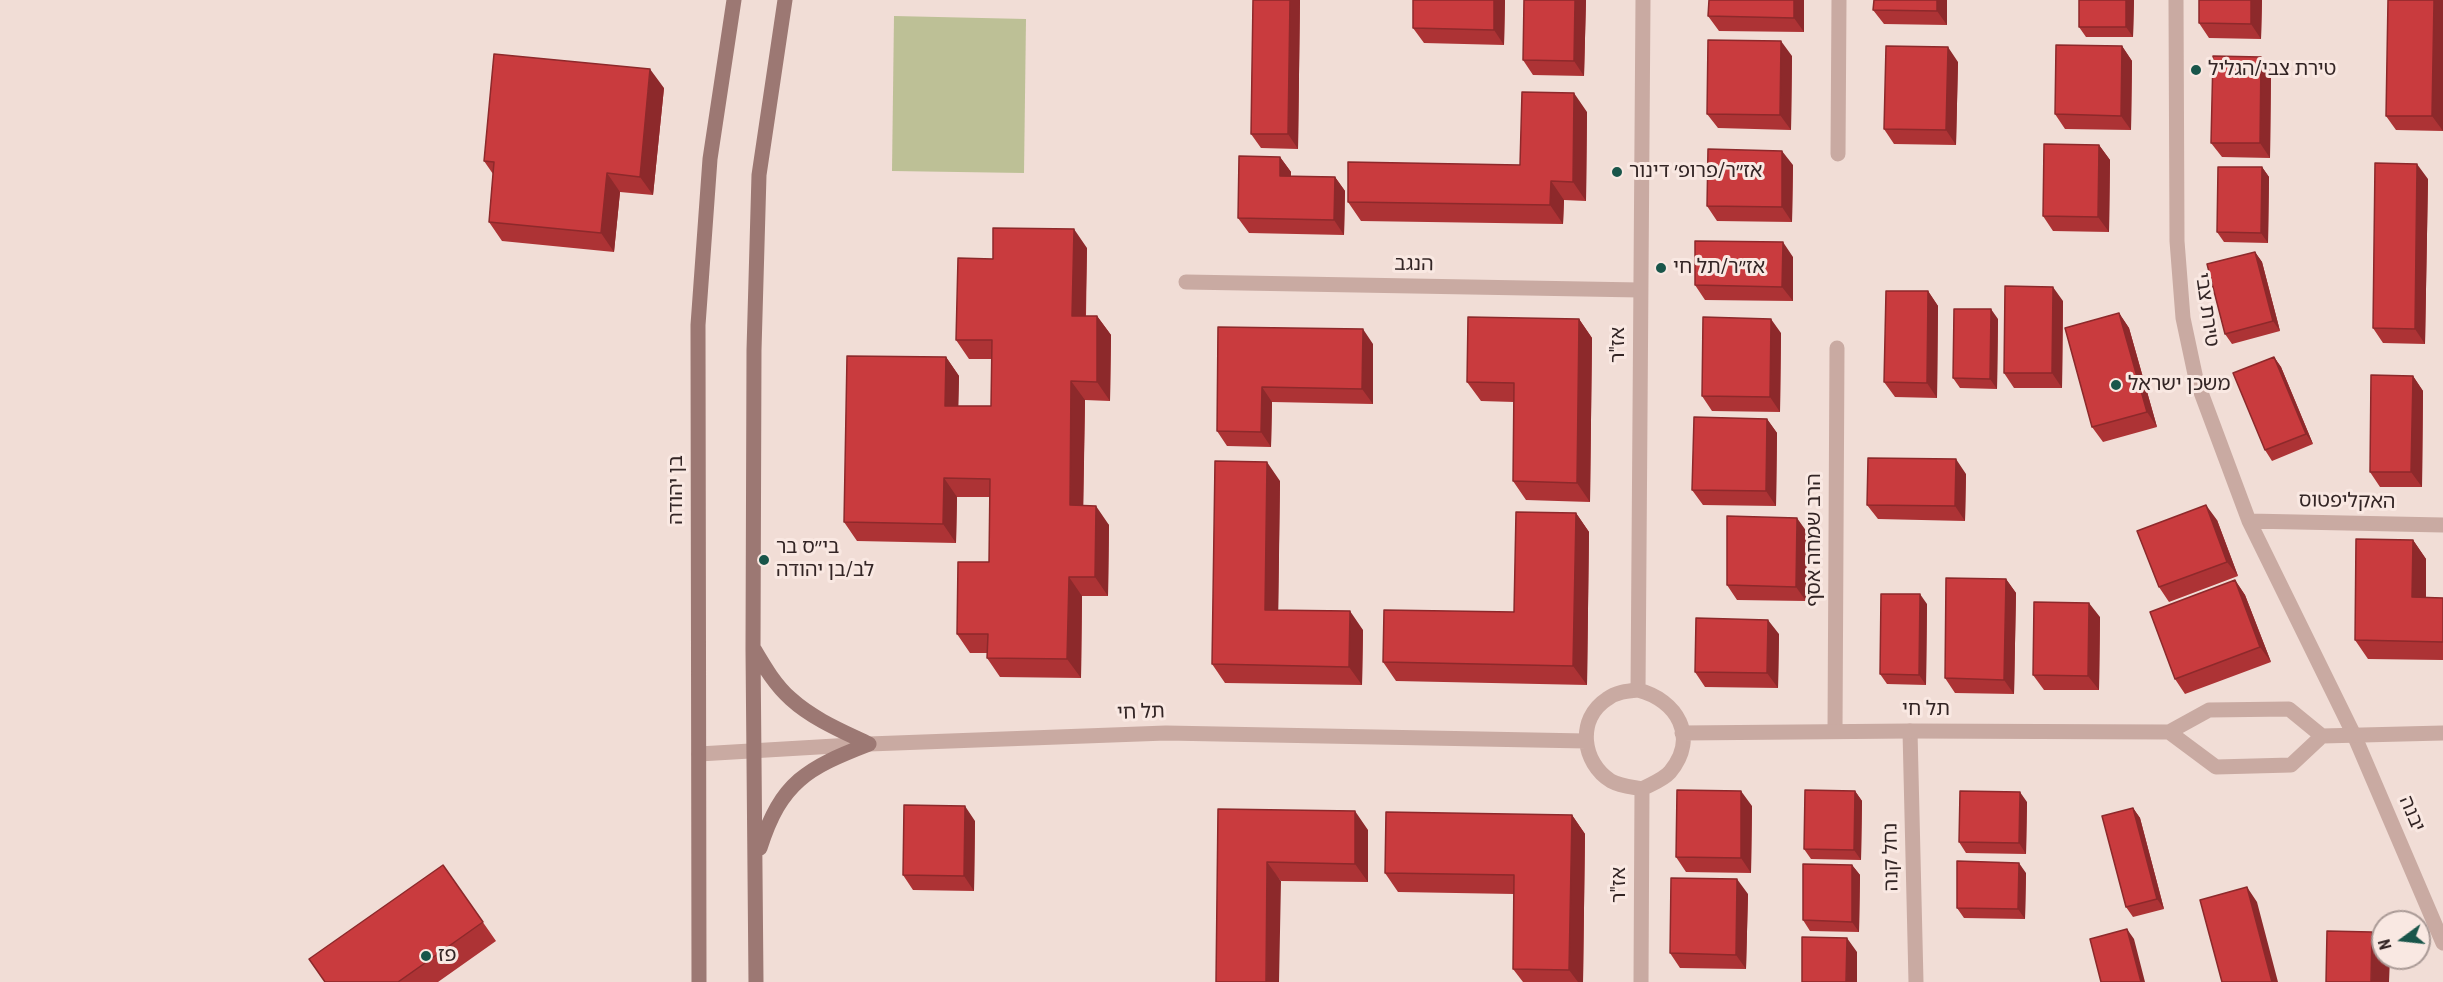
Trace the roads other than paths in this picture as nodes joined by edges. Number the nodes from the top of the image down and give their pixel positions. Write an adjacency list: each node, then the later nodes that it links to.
1 (734, 0): 24 (main road, בן יהודה)
2 (785, 0): 12 (main road)
3 (1643, 0): 8 (street, אז"ר)
4 (1839, 0): 6 (street)
5 (2176, 0): 10 (street, טירת צבי)
6 (1838, 154)
7 (1186, 282): 8 (street, הנגב)
8 (1640, 290): 13 (street, אז"ר)
9 (1837, 348): 15 (street, הרב שמחה אסף)
10 (2249, 521): 11 (street, האקליפטוס); 19 (street, טירת צבי)
11 (2443, 525)
12 (753, 649): 22 (main road); 23 (main road)
13 (1638, 690): 17 (street); 21 (street)
14 (1910, 730): 15 (street, תל חי); 16 (street, תל חי); 31 (street, נחל קנה)
15 (1835, 731): 17 (street, תל חי)
16 (2169, 732): 20 (street, תל חי); 20 (street)
17 (1682, 733): 25 (street)
18 (2443, 733): 19 (street)
19 (2354, 735): 20 (street); 27 (street, יבנה)
20 (2322, 736)
21 (1586, 741): 22 (street, תל חי); 25 (street)
22 (869, 744): 23 (street, תל חי); 26 (main road)
23 (754, 750): 24 (street, תל חי); 26 (main road)
24 (699, 754): 28 (main road, בן יהודה)
25 (1642, 789): 30 (street, אז"ר)
26 (756, 860): 29 (main road)
27 (2443, 943)
28 (699, 982)
29 (756, 982)
30 (1641, 982)
31 (1916, 982)

